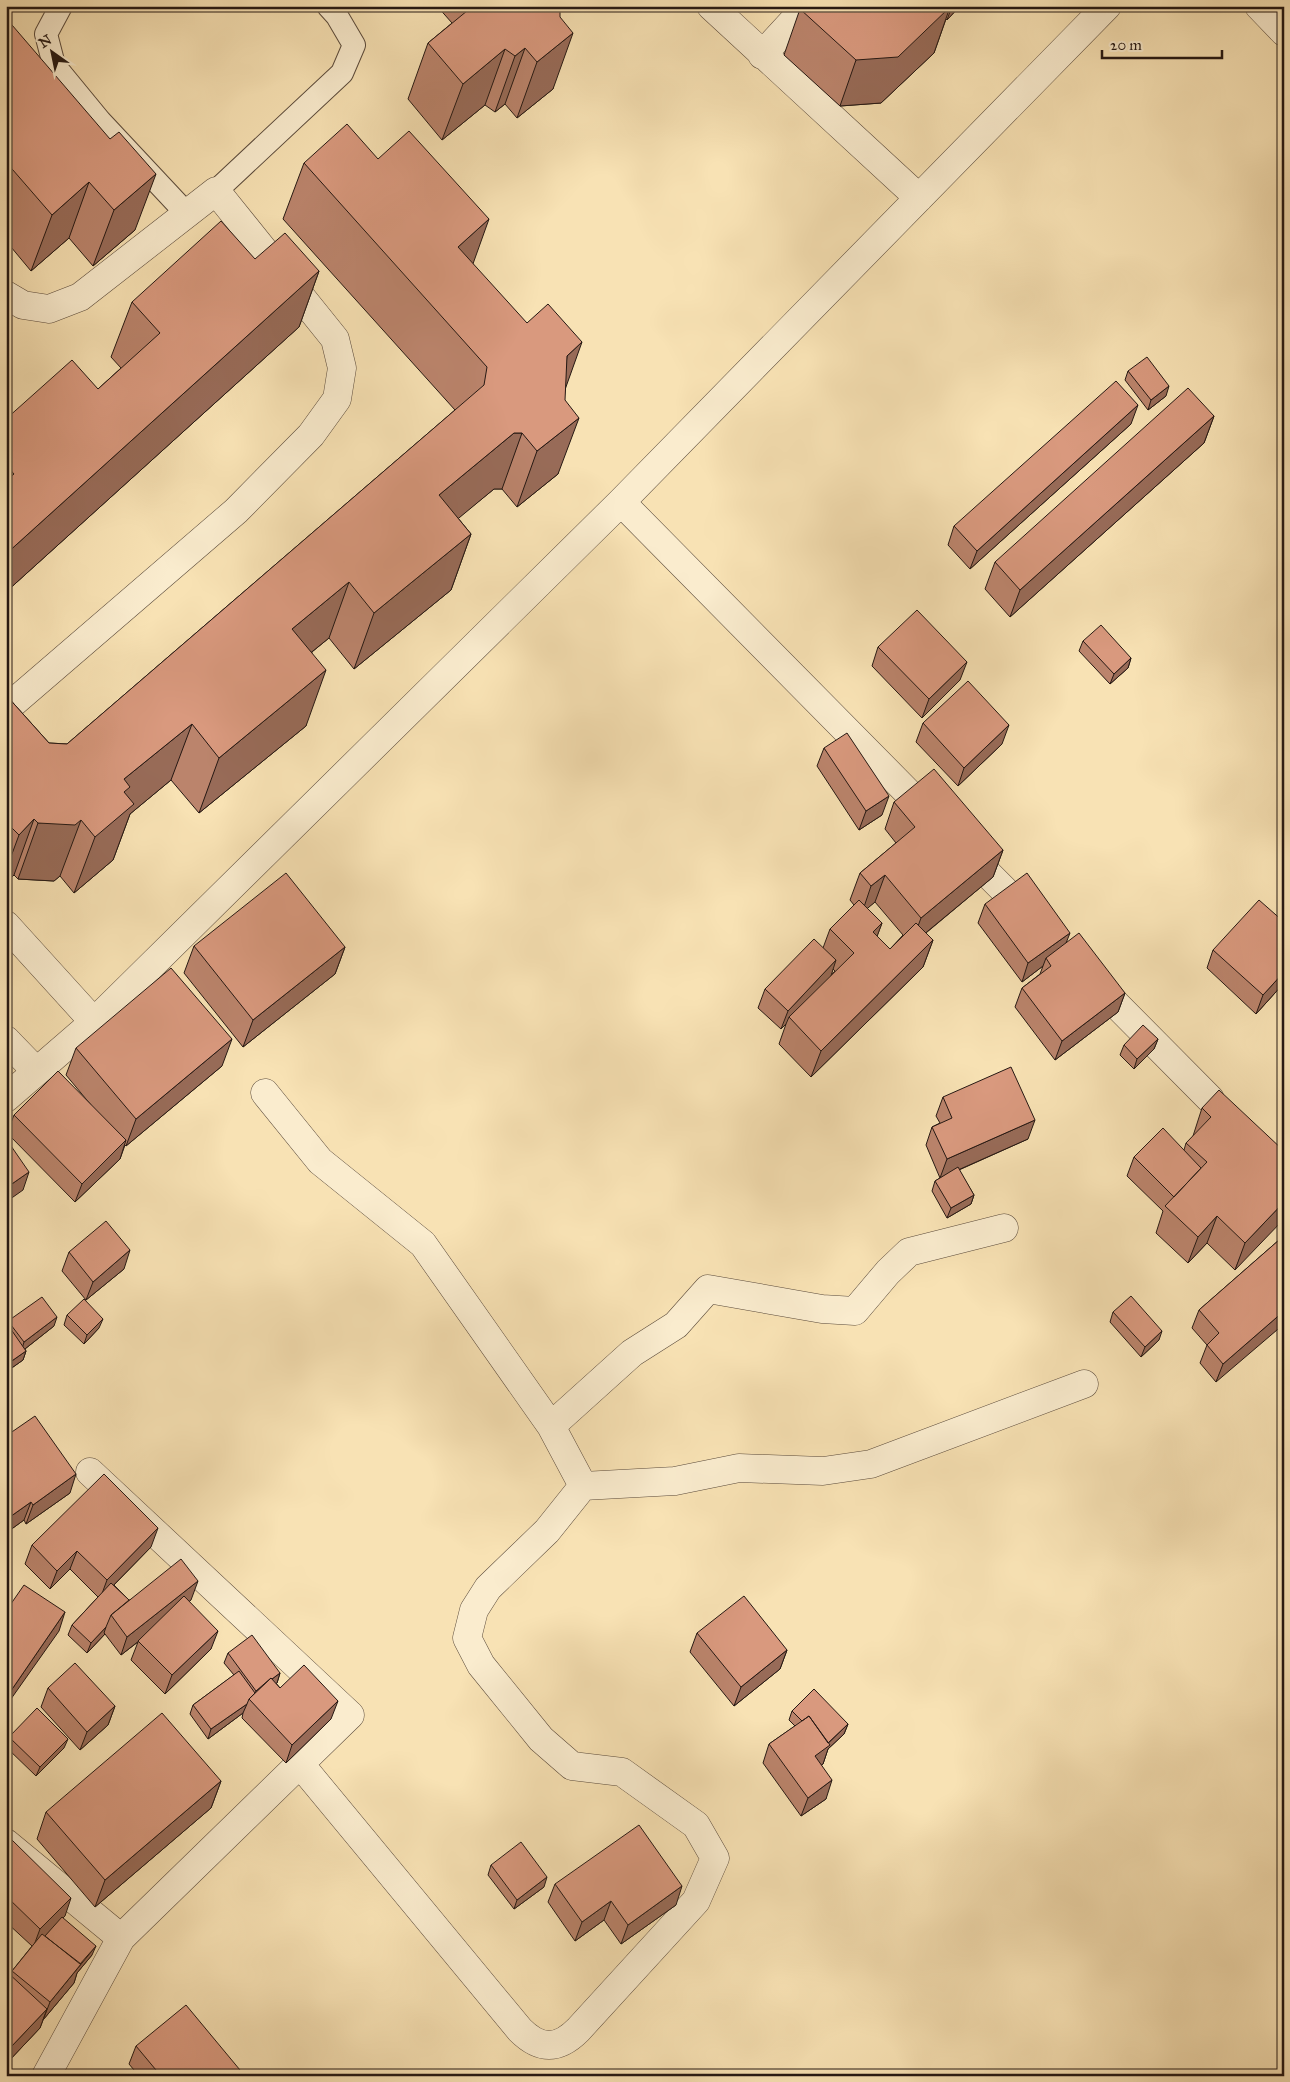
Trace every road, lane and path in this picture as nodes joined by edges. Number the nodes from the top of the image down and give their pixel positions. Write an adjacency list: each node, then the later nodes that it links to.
1 (61, 6): 11 (lane)
2 (328, 6): 9 (lane)
3 (711, 6): 8 (street)
4 (807, 6): 8 (street)
5 (1106, 6): 10 (street)
6 (1259, 6): 7 (street)
7 (1284, 32)
8 (762, 54): 10 (street)
9 (216, 190): 11 (street); 14 (street)
10 (919, 198): 13 (street)
11 (187, 214): 12 (street)
12 (6, 295)
13 (621, 502): 16 (street); 18 (street)
14 (6, 709)
15 (6, 925): 18 (street)
16 (1048, 935)
17 (1076, 964): 23 (street)
18 (94, 1022): 20 (street)
19 (6, 1040): 20 (street)
20 (36, 1072): 22 (street)
21 (265, 1093): 26 (street)
22 (6, 1098)
23 (1210, 1099)
24 (1004, 1228): 26 (street)
25 (1084, 1384): 28 (street)
26 (551, 1426): 28 (street)
27 (90, 1472): 29 (street)
28 (583, 1486): 29 (street)
29 (300, 1764): 31 (street)
30 (6, 1843): 31 (street)
31 (121, 1938): 32 (street)
32 (46, 2076)

